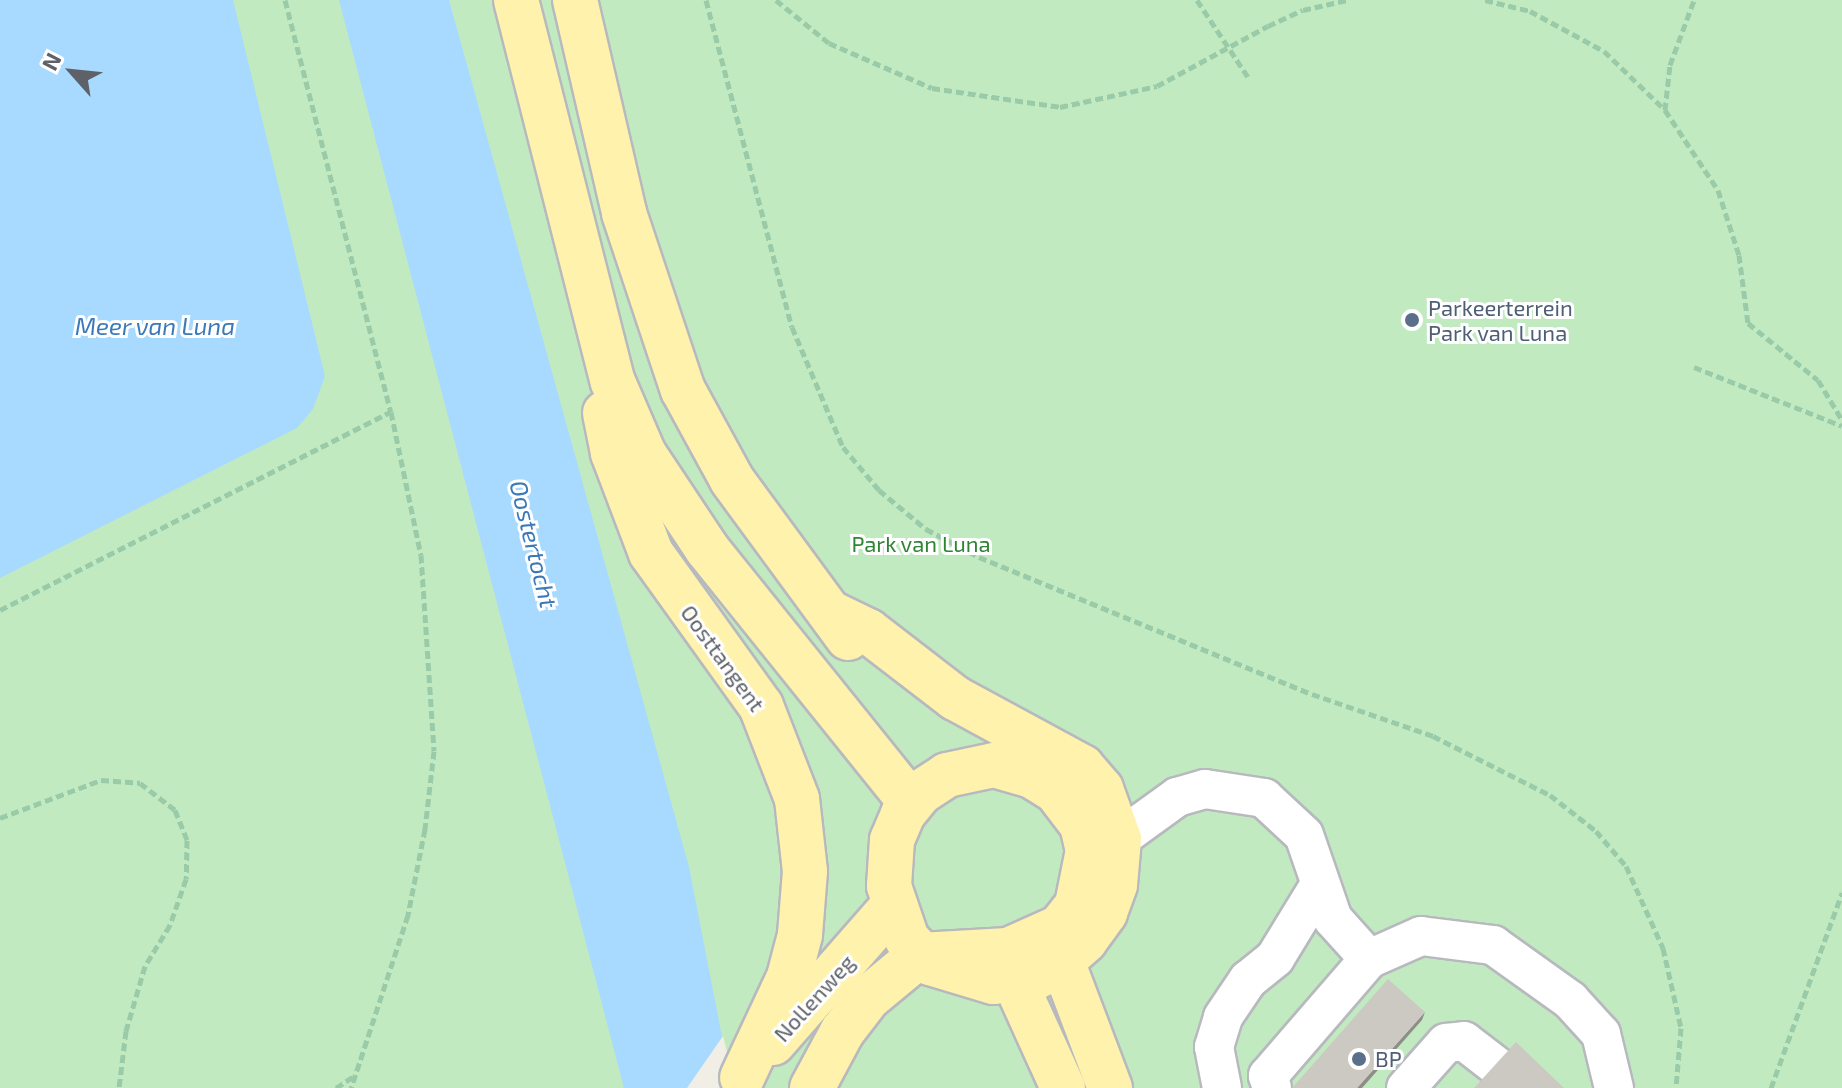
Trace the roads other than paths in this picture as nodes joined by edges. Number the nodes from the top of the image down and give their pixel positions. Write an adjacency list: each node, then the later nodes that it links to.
1 (516, 0): 3 (main road, Oosttangent)
2 (575, 0): 4 (main road)
3 (613, 382): 5 (main road, Oosttangent); 14 (main road, Oosttangent)
4 (1009, 749): 5 (main road); 6 (main road); 9 (main road)
5 (911, 803): 8 (main road)
6 (1119, 839): 7 (lane); 9 (main road)
7 (1319, 886): 10 (lane); 18 (lane)
8 (893, 906): 11 (main road); 14 (main road, Nollenweg)
9 (1061, 944): 11 (main road); 12 (main road); 17 (main road)
10 (1369, 959): 19 (lane); 21 (lane)
11 (933, 964): 12 (main road); 15 (main road)
12 (1015, 982): 16 (main road)
13 (1499, 1068): 20 (lane)
14 (738, 1083)
15 (815, 1083)
16 (1063, 1088)
17 (1110, 1088)
18 (1222, 1088)
19 (1272, 1088)
20 (1406, 1088)
21 (1614, 1088)

